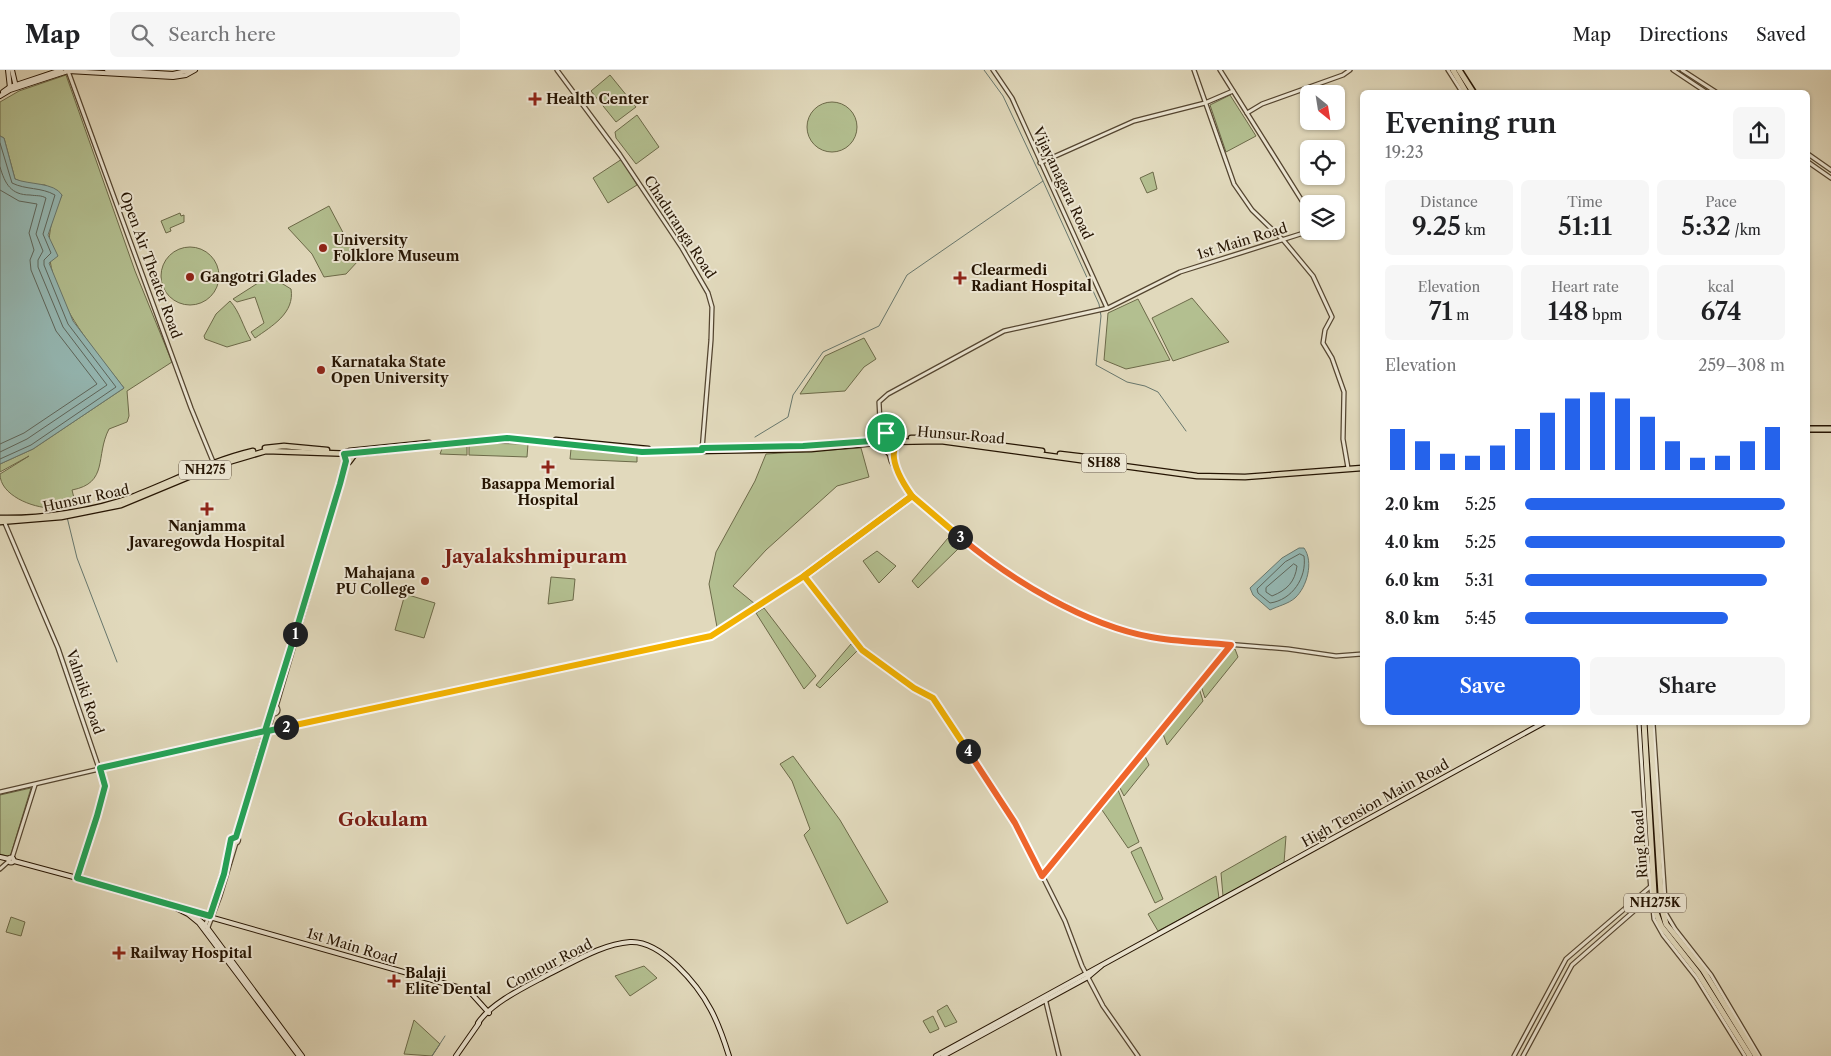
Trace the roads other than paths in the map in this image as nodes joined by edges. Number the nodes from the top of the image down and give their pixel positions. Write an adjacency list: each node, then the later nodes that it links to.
1 (8, 70): 19 (main road)
2 (12, 70): 18 (main road)
3 (61, 70): 18 (main road)
4 (107, 70): 5 (main road)
5 (190, 70)
6 (195, 70): 17 (main road)
7 (557, 70): 43 (street, Chaduranga Road)
8 (993, 70): 31 (street, Vijayanagara Road)
9 (1194, 70): 27 (street)
10 (1220, 70): 25 (street)
11 (1350, 70): 28 (street)
12 (1448, 70): 20 (street)
13 (1452, 70): 21 (highway)
14 (1460, 70): 22 (highway)
15 (1673, 70): 23 (street)
16 (1682, 70): 24 (street)
17 (68, 71): 18 (main road); 47 (street, Open Air Theater Road)
18 (16, 87): 19 (main road)
19 (10, 88): 26 (main road)
20 (1461, 90)
21 (1465, 90)
22 (1473, 90)
23 (1703, 90)
24 (1713, 90)
25 (1232, 91): 27 (street); 28 (street)
26 (0, 95)
27 (1205, 103): 31 (street); 37 (street)
28 (1248, 112): 35 (street)
29 (1812, 157): 30 (street); 33 (street)
30 (1810, 160)
31 (1040, 162): 38 (street, Vijayanagara Road)
32 (1810, 163): 34 (street)
33 (1831, 170)
34 (1831, 178)
35 (1300, 197)
36 (1300, 235): 37 (street, 1st Main Road)
37 (1284, 241): 38 (street, 1st Main Road); 49 (street)
38 (1108, 308): 41 (street, 1st Main Road)
39 (1810, 427): 40 (highway)
40 (1831, 427)
41 (888, 440): 42 (main road, Hunsur Road / NH275); 42 (main road); 45 (main road); 45 (street); 49 (main road, Hunsur Road / SH88)
42 (879, 442): 43 (main road, Hunsur Road / NH275); 45 (main road)
43 (702, 449): 44 (main road, Hunsur Road / NH275)
44 (349, 453): 46 (main road); 46 (main road); 47 (main road, Hunsur Road / NH275)
45 (891, 453): 50 (street)
46 (348, 461): 55 (street)
47 (215, 464): 51 (main road, Hunsur Road)
48 (1360, 467): 49 (main road, Hunsur Road)
49 (1348, 468)
50 (913, 497): 52 (street); 53 (street)
51 (2, 520): 64 (street, Valmiki Road)
52 (804, 576): 63 (street); 71 (street)
53 (1231, 645): 54 (street); 71 (street)
54 (1360, 654)
55 (275, 707): 56 (street); 56 (street)
56 (272, 713): 63 (street)
57 (1540, 725): 67 (main road, High Tension Main Road)
58 (1544, 725): 67 (main road, High Tension Main Road)
59 (1639, 725): 73 (street)
60 (1644, 725): 74 (highway, Ring Road / NH275K)
61 (1651, 725): 93 (highway, Ring Road / NH275K)
62 (1651, 725): 94 (street)
63 (266, 731): 64 (street); 77 (street)
64 (100, 768): 65 (street); 72 (street, Valmiki Road)
65 (35, 784): 66 (street); 69 (street)
66 (0, 792)
67 (1301, 856): 79 (main road)
68 (0, 857): 69 (main road)
69 (11, 860): 70 (street); 72 (main road)
70 (0, 869)
71 (1042, 876): 79 (street)
72 (77, 878): 75 (main road)
73 (1650, 886): 74 (street); 89 (street)
74 (1652, 896): 90 (street); 91 (street); 92 (highway, Ring Road / NH275K)
75 (168, 904): 76 (main road, 1st Main Road); 78 (main road)
76 (188, 910): 77 (main road, 1st Main Road); 78 (main road)
77 (212, 916): 78 (street); 81 (main road, 1st Main Road)
78 (206, 929): 82 (main road)
79 (1087, 975): 80 (main road); 88 (street)
80 (1045, 999): 85 (main road); 86 (main road); 87 (street)
81 (488, 1014): 83 (main road, Contour Road); 84 (main road, Contour Road)
82 (300, 1056)
83 (456, 1056)
84 (729, 1056)
85 (936, 1056)
86 (943, 1056)
87 (1059, 1056)
88 (1138, 1056)
89 (1514, 1056)
90 (1523, 1056)
91 (1746, 1056)
92 (1750, 1056)
93 (1756, 1056)
94 (1760, 1056)

